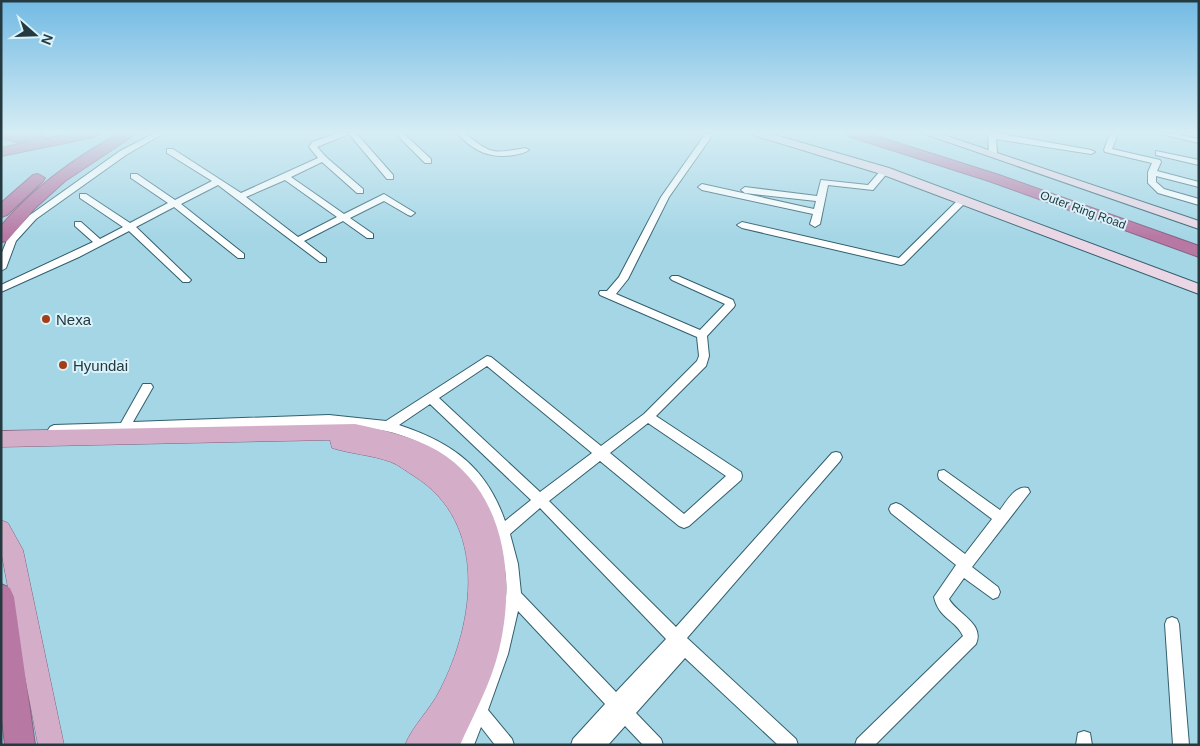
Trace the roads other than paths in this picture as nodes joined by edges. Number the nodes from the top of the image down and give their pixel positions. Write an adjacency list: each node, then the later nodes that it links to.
1 (52, 168): 30 (highway)
2 (73, 168): 40 (highway)
3 (103, 168): 47 (street)
4 (197, 168): 19 (street)
5 (303, 168): 17 (street)
6 (333, 168): 22 (street)
7 (382, 168): 18 (street)
8 (686, 168): 52 (street)
9 (874, 168): 14 (street)
10 (962, 168): 44 (highway, Outer Ring Road)
11 (997, 168): 41 (highway, Outer Ring Road)
12 (1033, 168): 36 (street)
13 (1154, 168): 15 (street)
14 (885, 171): 26 (street); 27 (street)
15 (1152, 172): 20 (street); 28 (street)
16 (134, 176): 29 (street)
17 (285, 176): 25 (street); 33 (street)
18 (390, 177)
19 (218, 181): 25 (street); 29 (street)
20 (1199, 185)
21 (702, 187): 23 (street)
22 (360, 191)
23 (727, 193): 26 (street); 31 (street)
24 (83, 196): 38 (street)
25 (240, 197): 42 (street)
26 (820, 199): 31 (street)
27 (962, 201): 37 (street); 51 (street)
28 (1199, 202)
29 (175, 204): 38 (street); 45 (street)
30 (1, 212)
31 (817, 212): 35 (street)
32 (411, 213): 33 (street)
33 (344, 218): 39 (street); 42 (street)
34 (78, 224): 43 (street)
35 (815, 224)
36 (1199, 225)
37 (742, 226)
38 (130, 227): 43 (street); 49 (street)
39 (370, 236)
40 (1, 237)
41 (1199, 239)
42 (298, 241): 46 (street)
43 (99, 243): 50 (street)
44 (1199, 252)
45 (241, 256)
46 (323, 260)
47 (1, 268)
48 (675, 278): 52 (street)
49 (186, 280)
50 (1, 289)
51 (1199, 289)
52 (702, 335): 55 (street)
53 (147, 387): 57 (street)
54 (430, 398): 56 (street); 61 (street); 65 (street)
55 (648, 417): 61 (street); 61 (street)
56 (388, 426): 57 (street); 69 (street)
57 (124, 428): 58 (street)
58 (1, 439): 59 (main road)
59 (55, 442): 60 (main road); 80 (main road); 81 (main road)
60 (1, 449)
61 (599, 454): 65 (street)
62 (836, 457): 75 (street)
63 (944, 475): 67 (street)
64 (1023, 492): 67 (street)
65 (540, 500): 69 (street); 75 (street)
66 (896, 509): 70 (street)
67 (999, 520): 70 (street)
68 (1, 530): 79 (main road)
69 (502, 532): 72 (street)
70 (964, 566): 71 (street); 88 (street)
71 (993, 592)
72 (513, 595): 76 (street); 77 (street)
73 (1, 597): 78 (highway)
74 (1172, 624): 89 (street)
75 (681, 642): 76 (street); 87 (street)
76 (621, 708): 84 (street); 85 (street); 86 (street)
77 (480, 712): 82 (street); 83 (street)
78 (20, 745)
79 (52, 745)
80 (418, 745)
81 (446, 745)
82 (465, 745)
83 (506, 745)
84 (578, 745)
85 (597, 745)
86 (655, 745)
87 (790, 745)
88 (863, 745)
89 (1180, 745)

